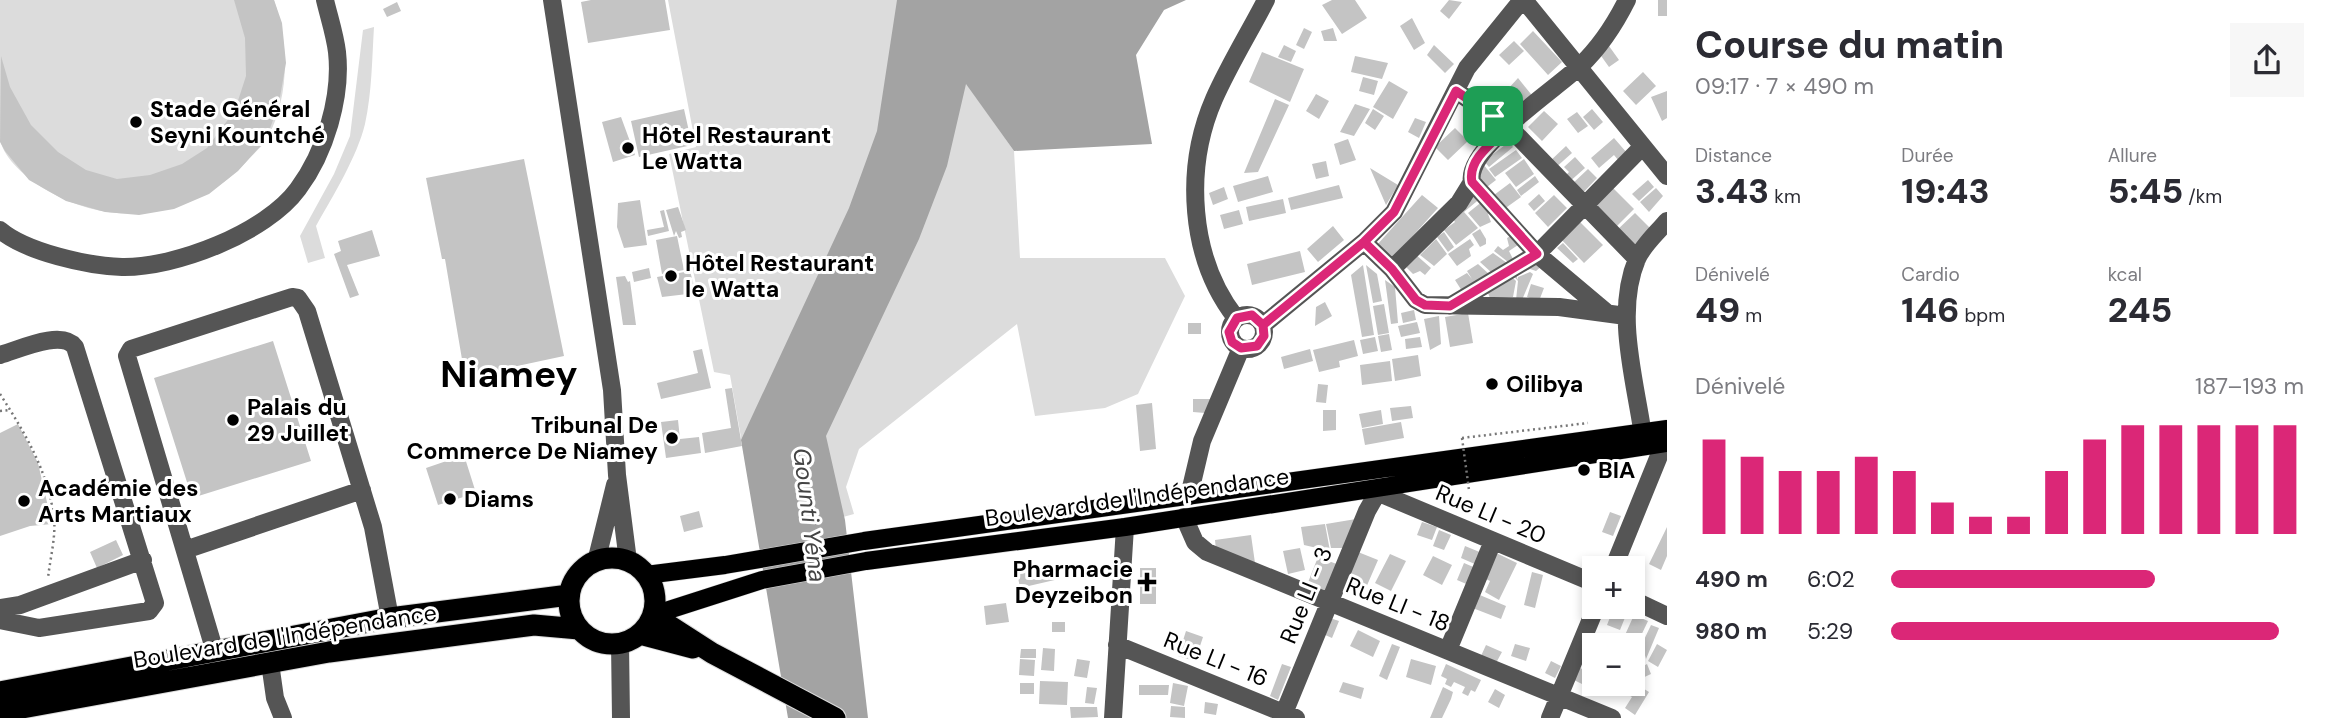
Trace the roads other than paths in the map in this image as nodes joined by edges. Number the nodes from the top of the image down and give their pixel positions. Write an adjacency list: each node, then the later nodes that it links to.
1 (325, 0): 14 (street)
2 (552, 0): 29 (street)
3 (1266, 0): 22 (street)
4 (1523, 0): 6 (street); 7 (street)
5 (1626, 0): 6 (street)
6 (1580, 65): 8 (street); 9 (street)
7 (1456, 91): 8 (street); 15 (street)
8 (1508, 127): 11 (street); 12 (street)
9 (1642, 147): 10 (street); 12 (street)
10 (1667, 176)
11 (1472, 182): 16 (street); 18 (street)
12 (1583, 205): 16 (street); 17 (street)
13 (1667, 221): 17 (street)
14 (0, 230)
15 (1364, 242): 18 (street); 23 (street)
16 (1537, 254): 19 (street); 20 (street)
17 (1637, 259): 21 (street)
18 (1392, 269): 19 (street)
19 (1450, 306): 20 (street)
20 (1607, 313): 21 (street)
21 (1626, 316): 27 (street)
22 (1237, 318): 23 (street); 24 (street)
23 (1263, 325): 24 (street)
24 (1241, 348): 33 (street)
25 (0, 355): 39 (street)
26 (1667, 426): 27 (main road, Boulevard de l'Indépendance)
27 (1635, 437): 28 (main road, Boulevard de l'Indépendance); 32 (main road, Boulevard de l'Indépendance); 33 (main road, Boulevard de l'Indépendance)
28 (1665, 448): 30 (street)
29 (617, 475): 40 (street); 41 (street)
30 (1659, 481): 38 (street)
31 (362, 490): 37 (street); 37 (street); 50 (street)
32 (1383, 490): 34 (main road, Boulevard de l'Indépendance); 36 (street, Rue LI - 20); 45 (street, Rue LI - 3)
33 (1189, 496): 42 (main road, Boulevard de l'Indépendance)
34 (1184, 517): 35 (main road, Boulevard de l'Indépendance); 45 (street, Rue LI - 18)
35 (1125, 527): 48 (main road, Boulevard de l'Indépendance); 56 (street)
36 (1493, 541): 43 (street, Rue LI - 20); 57 (street)
37 (185, 550): 58 (street)
38 (1620, 556)
39 (143, 560): 47 (street); 52 (street)
40 (628, 561): 41 (highway); 42 (highway)
41 (596, 562): 44 (highway)
42 (646, 575): 48 (highway)
43 (1582, 578)
44 (569, 595): 50 (highway, Boulevard de l'Indépendance); 53 (highway)
45 (1330, 603): 57 (street, Rue LI - 18); 64 (street, Rue LI - 3)
46 (1645, 606): 49 (street)
47 (0, 608)
48 (653, 615): 54 (highway); 59 (highway)
49 (1667, 616)
50 (390, 618): 58 (highway, Boulevard de l'Indépendance)
51 (1591, 619): 62 (street)
52 (0, 620)
53 (579, 629): 55 (highway); 60 (highway, Boulevard de l'Indépendance)
54 (640, 634): 55 (highway); 59 (highway)
55 (620, 643): 66 (street)
56 (1117, 645): 64 (street, Rue LI - 16); 68 (street)
57 (1448, 650): 62 (street, Rue LI - 18)
58 (215, 652): 61 (highway, Boulevard de l'Indépendance)
59 (712, 653): 67 (highway)
60 (270, 663): 63 (highway, Boulevard de l'Indépendance); 65 (street)
61 (0, 692)
62 (1559, 695): 69 (street); 70 (street, Rue LI - 18)
63 (0, 712)
64 (1287, 716)
65 (283, 718)
66 (621, 718)
67 (835, 718)
68 (1113, 718)
69 (1550, 718)
70 (1612, 718)

